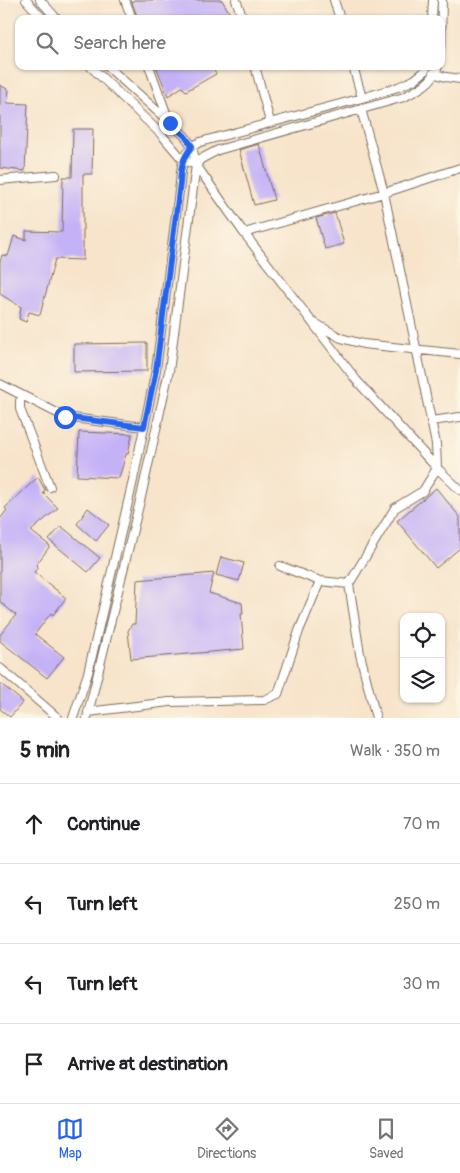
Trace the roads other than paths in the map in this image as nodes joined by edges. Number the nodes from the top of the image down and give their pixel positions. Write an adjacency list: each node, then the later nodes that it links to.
1 (26, 0): 8 (street)
2 (40, 0): 9 (street)
3 (125, 0): 10 (street)
4 (236, 0): 11 (street)
5 (334, 0): 12 (street)
6 (432, 0): 13 (street)
7 (442, 0): 14 (street)
8 (39, 15)
9 (54, 15)
10 (131, 15)
11 (242, 15)
12 (339, 15)
13 (432, 15)
14 (442, 15)
15 (94, 70): 32 (street)
16 (111, 70): 28 (street)
17 (150, 70): 28 (street)
18 (257, 70): 27 (street)
19 (354, 70): 25 (street)
20 (425, 70): 25 (street)
21 (430, 70): 23 (street)
22 (437, 70): 23 (street)
23 (436, 75): 24 (street); 26 (street)
24 (460, 79)
25 (362, 98): 27 (street)
26 (361, 109): 30 (street); 37 (street)
27 (270, 122): 29 (street)
28 (170, 123): 31 (street)
29 (249, 128): 30 (street); 31 (street)
30 (253, 139): 33 (street)
31 (192, 146): 32 (street); 33 (street)
32 (184, 160): 33 (street); 46 (street)
33 (196, 165): 38 (street); 56 (street)
34 (460, 168): 37 (street)
35 (56, 175): 36 (street)
36 (0, 180)
37 (384, 192): 38 (street); 40 (street)
38 (244, 233): 39 (street)
39 (310, 320): 40 (street); 47 (street)
40 (415, 349): 41 (street); 45 (street)
41 (460, 354)
42 (0, 384): 43 (street)
43 (22, 395): 46 (street); 50 (street)
44 (460, 417): 45 (street)
45 (431, 421): 47 (street)
46 (144, 427): 58 (street)
47 (437, 468): 49 (street); 54 (street)
48 (460, 478): 49 (street)
49 (452, 482): 51 (street)
50 (50, 487)
51 (460, 490)
52 (280, 566): 53 (street)
53 (320, 581): 54 (street); 56 (street)
54 (349, 584): 59 (street)
55 (0, 668): 57 (street)
56 (88, 715)
57 (58, 718)
58 (73, 718)
59 (376, 718)

